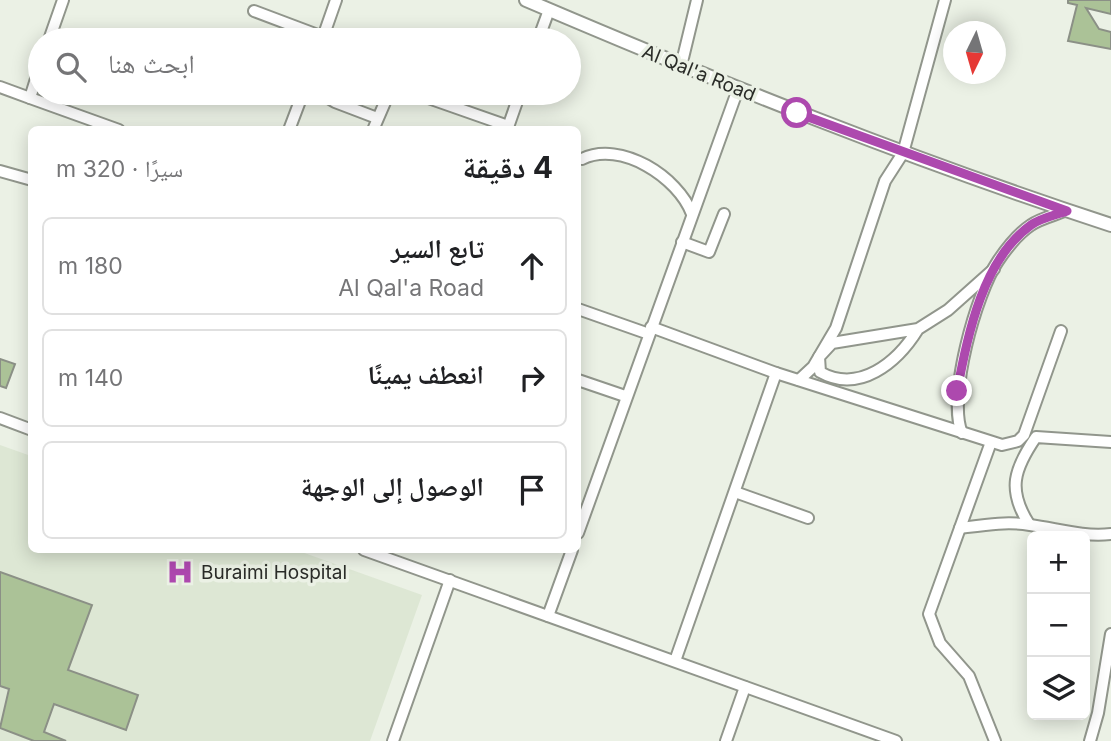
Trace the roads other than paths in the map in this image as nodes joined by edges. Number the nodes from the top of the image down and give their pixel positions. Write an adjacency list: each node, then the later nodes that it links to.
1 (63, 0): 8 (street)
2 (336, 0): 10 (street)
3 (526, 0): 6 (street, Al Qal'a Road)
4 (697, 0): 12 (street)
5 (944, 0): 27 (street)
6 (549, 10): 11 (street); 12 (street, Al Qal'a Road)
7 (254, 11): 9 (street)
8 (53, 28)
9 (295, 28)
10 (326, 28)
11 (542, 28)
12 (681, 66): 14 (street, Al Qal'a Road)
13 (0, 87): 15 (street)
14 (738, 89): 27 (street, Al Qal'a Road); 32 (street)
15 (28, 97)
16 (47, 105): 23 (street)
17 (298, 105): 24 (street)
18 (340, 105): 22 (street)
19 (384, 105): 22 (street)
20 (446, 105): 25 (street)
21 (516, 105): 26 (street)
22 (375, 124)
23 (94, 125)
24 (291, 126)
25 (502, 126)
26 (508, 126)
27 (903, 153): 31 (street, Al Qal'a Road); 41 (street)
28 (581, 164): 32 (street)
29 (0, 171): 30 (street)
30 (28, 179)
31 (1067, 211): 34 (street, Al Qal'a Road); 36 (street)
32 (692, 214): 35 (street)
33 (724, 214): 35 (street)
34 (1111, 225)
35 (682, 242): 39 (street)
36 (994, 269): 38 (street); 48 (street)
37 (581, 310): 39 (street)
38 (918, 328): 41 (street); 41 (street)
39 (650, 331): 42 (street); 45 (street)
40 (1062, 331): 49 (street)
41 (819, 357): 43 (street)
42 (776, 373): 43 (street); 51 (street)
43 (799, 380): 48 (street)
44 (581, 381): 45 (street)
45 (625, 396): 53 (street)
46 (0, 418): 47 (street)
47 (28, 428)
48 (962, 433): 49 (street)
49 (991, 442): 55 (street)
50 (1111, 442): 54 (street)
51 (735, 492): 52 (street); 62 (street)
52 (808, 518)
53 (581, 524)
54 (1029, 524): 55 (street); 56 (street)
55 (960, 528): 67 (street)
56 (1111, 534)
57 (373, 553): 59 (street)
58 (571, 553): 60 (street)
59 (450, 580): 60 (street); 64 (street)
60 (548, 616): 62 (street)
61 (1111, 634): 68 (street)
62 (674, 661): 63 (street)
63 (745, 687): 65 (street); 66 (street)
64 (393, 741)
65 (726, 741)
66 (896, 741)
67 (995, 741)
68 (1090, 741)

